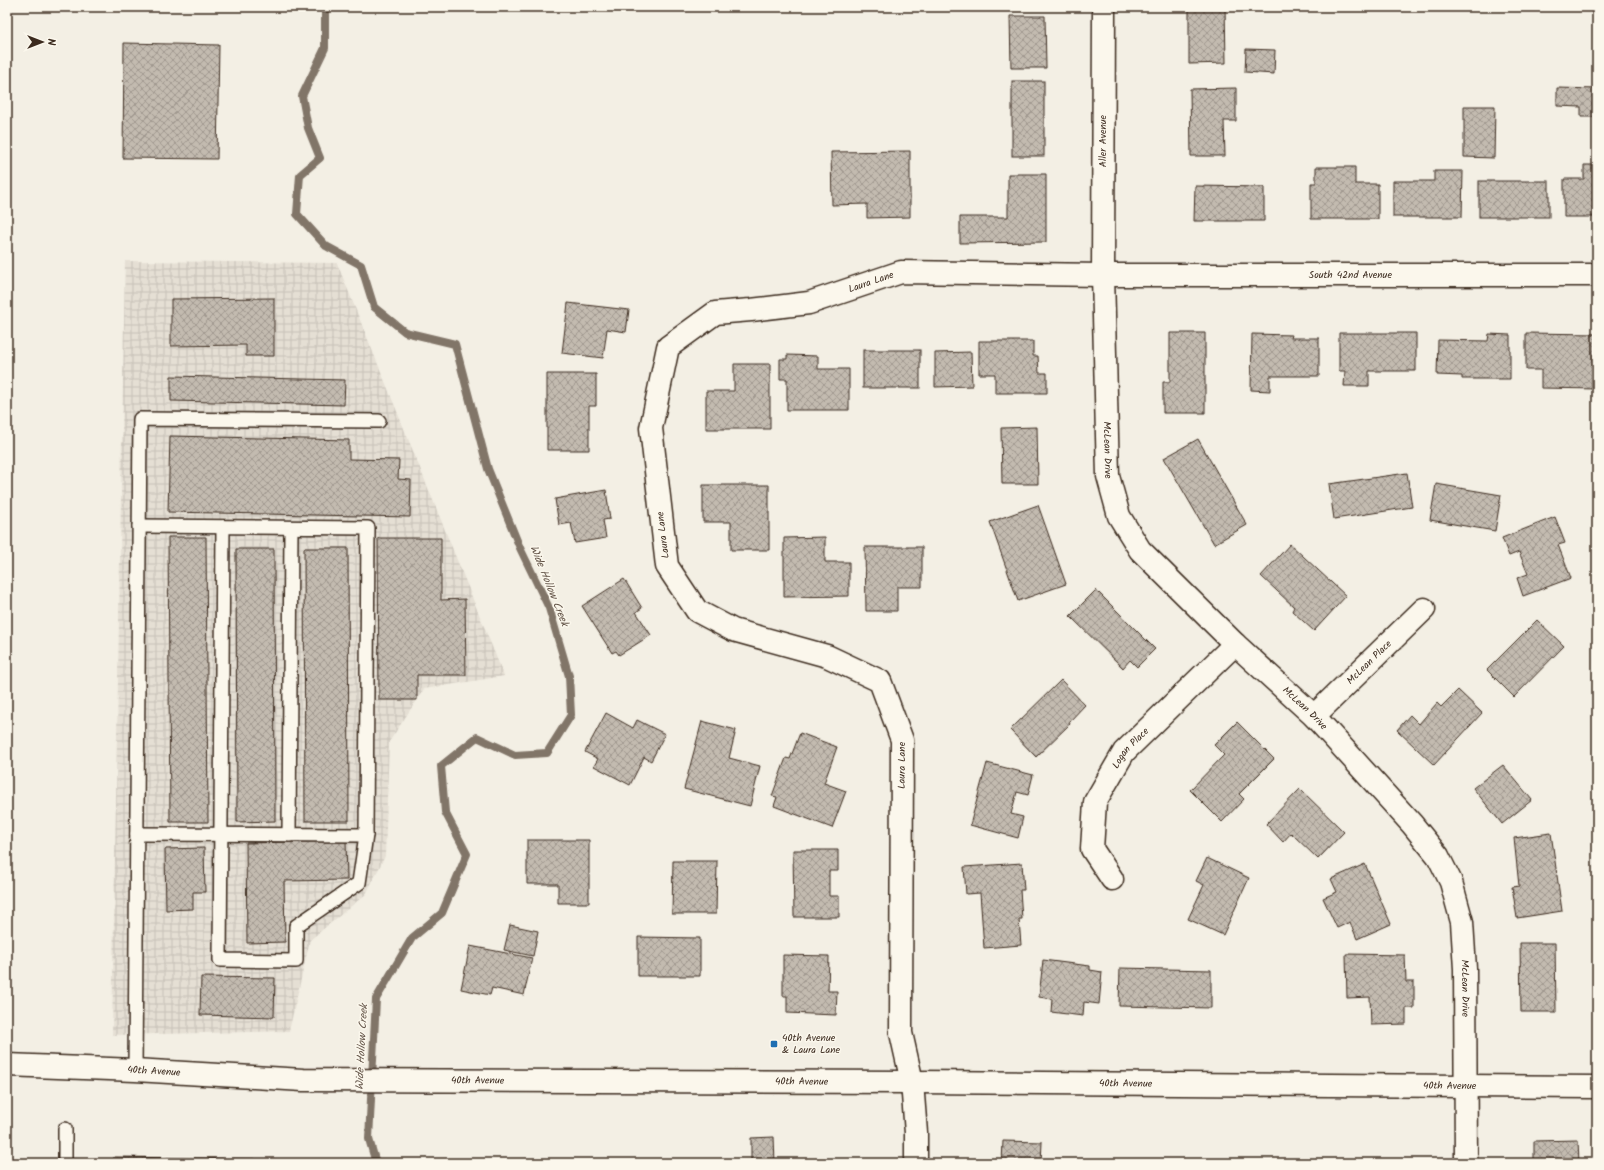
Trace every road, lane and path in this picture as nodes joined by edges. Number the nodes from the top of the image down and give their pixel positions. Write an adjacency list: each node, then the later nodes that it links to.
1 (1104, 7): 2 (street, Aller Avenue)
2 (1103, 275): 3 (street, South 42nd Avenue); 9 (street, McLean Drive); 18 (street, Laura Lane)
3 (1597, 275)
4 (378, 421): 5 (lane)
5 (139, 526): 6 (lane); 11 (lane)
6 (223, 527): 7 (lane); 12 (lane)
7 (291, 528): 13 (lane); 14 (lane)
8 (1424, 609): 10 (street, McLean Place)
9 (1235, 644): 10 (street, McLean Drive); 15 (street, Logan Place)
10 (1314, 716): 19 (street, McLean Drive)
11 (137, 834): 12 (lane); 17 (lane)
12 (220, 834): 13 (lane); 14 (lane)
13 (289, 835): 14 (lane)
14 (366, 835)
15 (1112, 878)
16 (7, 1065): 17 (street, 40th Avenue)
17 (135, 1070): 18 (street, 40th Avenue)
18 (912, 1082): 19 (street, 40th Avenue); 23 (street, Laura Lane)
19 (1466, 1085): 20 (street, 40th Avenue); 24 (street, McLean Drive)
20 (1597, 1087)
21 (66, 1128): 22 (lane)
22 (65, 1163)
23 (916, 1163)
24 (1466, 1163)

